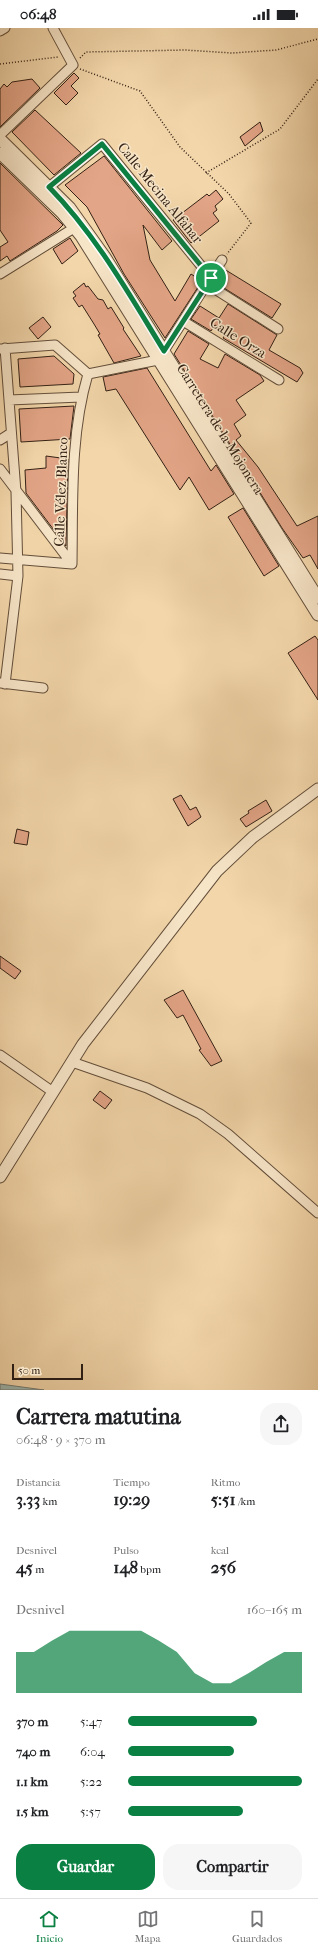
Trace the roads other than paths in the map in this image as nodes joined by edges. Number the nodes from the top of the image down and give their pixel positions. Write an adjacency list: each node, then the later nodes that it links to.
1 (5, 28): 3 (street)
2 (53, 28): 4 (street)
3 (0, 31)
4 (0, 135)
5 (0, 139): 7 (street, Carretera de la Mojonera)
6 (0, 153): 8 (street, Carretera de la Mojonera)
7 (49, 187): 11 (street, Calle Mecina Alfahar); 15 (street, Carretera de la Mojonera)
8 (74, 228): 10 (street); 15 (street, Carretera de la Mojonera)
9 (222, 260): 11 (street)
10 (0, 274)
11 (209, 281): 12 (street); 13 (street, Calle Mecina Alfahar)
12 (183, 321): 15 (street); 17 (street, Calle Orza)
13 (278, 328)
14 (3, 348): 16 (street); 19 (street)
15 (161, 355): 16 (street); 29 (street, Carretera de la Mojonera); 30 (street, Carretera de la Mojonera)
16 (88, 374): 18 (street, Calle Vélez Blanco)
17 (279, 380)
18 (81, 397): 19 (street); 26 (street, Calle Vélez Blanco)
19 (9, 400): 20 (street)
20 (12, 433): 21 (street); 23 (street)
21 (0, 440)
22 (0, 469): 23 (street)
23 (16, 492): 25 (street); 26 (street)
24 (0, 558): 25 (street)
25 (18, 559): 26 (street); 28 (street)
26 (72, 564)
27 (0, 574): 28 (street)
28 (18, 576): 31 (street)
29 (318, 598)
30 (318, 615)
31 (3, 683): 32 (street)
32 (43, 688)
33 (318, 789): 35 (street)
34 (0, 1055): 36 (street)
35 (72, 1062): 36 (street); 38 (street)
36 (53, 1092): 37 (street)
37 (0, 1177)
38 (318, 1213)

